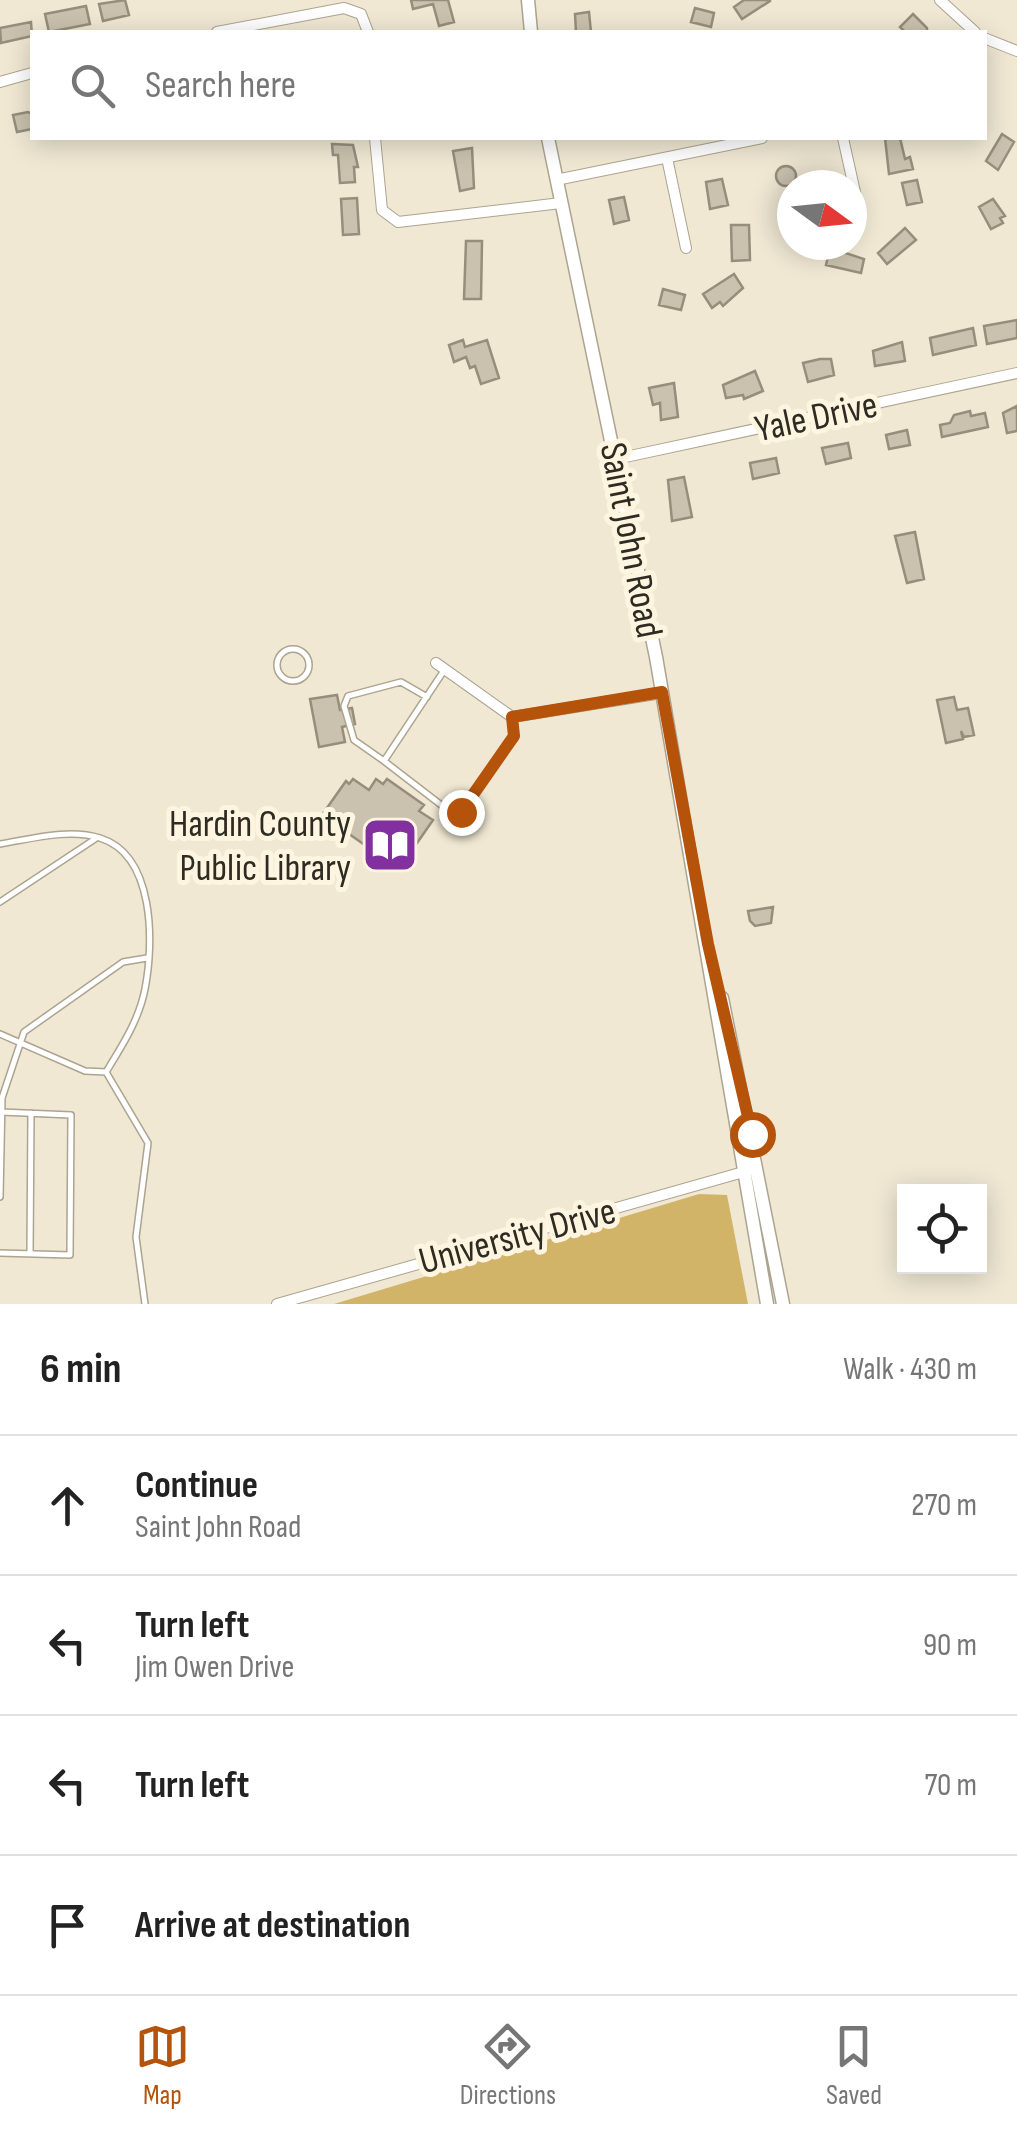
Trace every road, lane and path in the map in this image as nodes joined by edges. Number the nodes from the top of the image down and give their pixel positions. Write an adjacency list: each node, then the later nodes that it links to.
1 (528, 0): 5 (street)
2 (940, 0): 6 (street)
3 (228, 30): 4 (street)
4 (367, 30)
5 (530, 30)
6 (972, 30)
7 (987, 39): 8 (street)
8 (1017, 51)
9 (30, 74): 10 (street)
10 (0, 82)
11 (375, 140): 18 (street)
12 (548, 140): 17 (street, Saint John Road)
13 (752, 140): 15 (street)
14 (844, 140): 16 (street)
15 (666, 158): 17 (street); 19 (street)
16 (851, 170)
17 (556, 180): 18 (street, Saint John Road)
18 (561, 203): 21 (street, Saint John Road)
19 (686, 248)
20 (1017, 373): 21 (street, Yale Drive)
21 (616, 458): 24 (street, Saint John Road)
22 (302, 652): 22 (lane)
23 (440, 666): 25 (lane); 26 (street)
24 (662, 692): 26 (street); 31 (street, Saint John Road)
25 (427, 697): 27 (lane); 27 (lane)
26 (512, 717): 27 (lane)
27 (384, 761)
28 (98, 837): 29 (lane); 30 (lane); 32 (lane)
29 (0, 844)
30 (0, 902)
31 (708, 944): 38 (street, Saint John Road); 39 (street, Saint John Road)
32 (147, 958): 34 (lane); 35 (lane)
33 (0, 1034): 34 (lane)
34 (20, 1041): 35 (lane); 36 (lane)
35 (106, 1072): 44 (lane)
36 (1, 1112): 37 (lane); 40 (lane)
37 (31, 1114): 42 (lane); 42 (lane)
38 (758, 1168): 39 (street, University Drive); 47 (street, Saint John Road)
39 (744, 1172): 43 (street, University Drive); 46 (street, Saint John Road)
40 (0, 1197)
41 (0, 1253): 42 (lane)
42 (30, 1254)
43 (308, 1299): 45 (street, University Drive)
44 (145, 1304)
45 (277, 1304)
46 (766, 1304)
47 (784, 1304)

